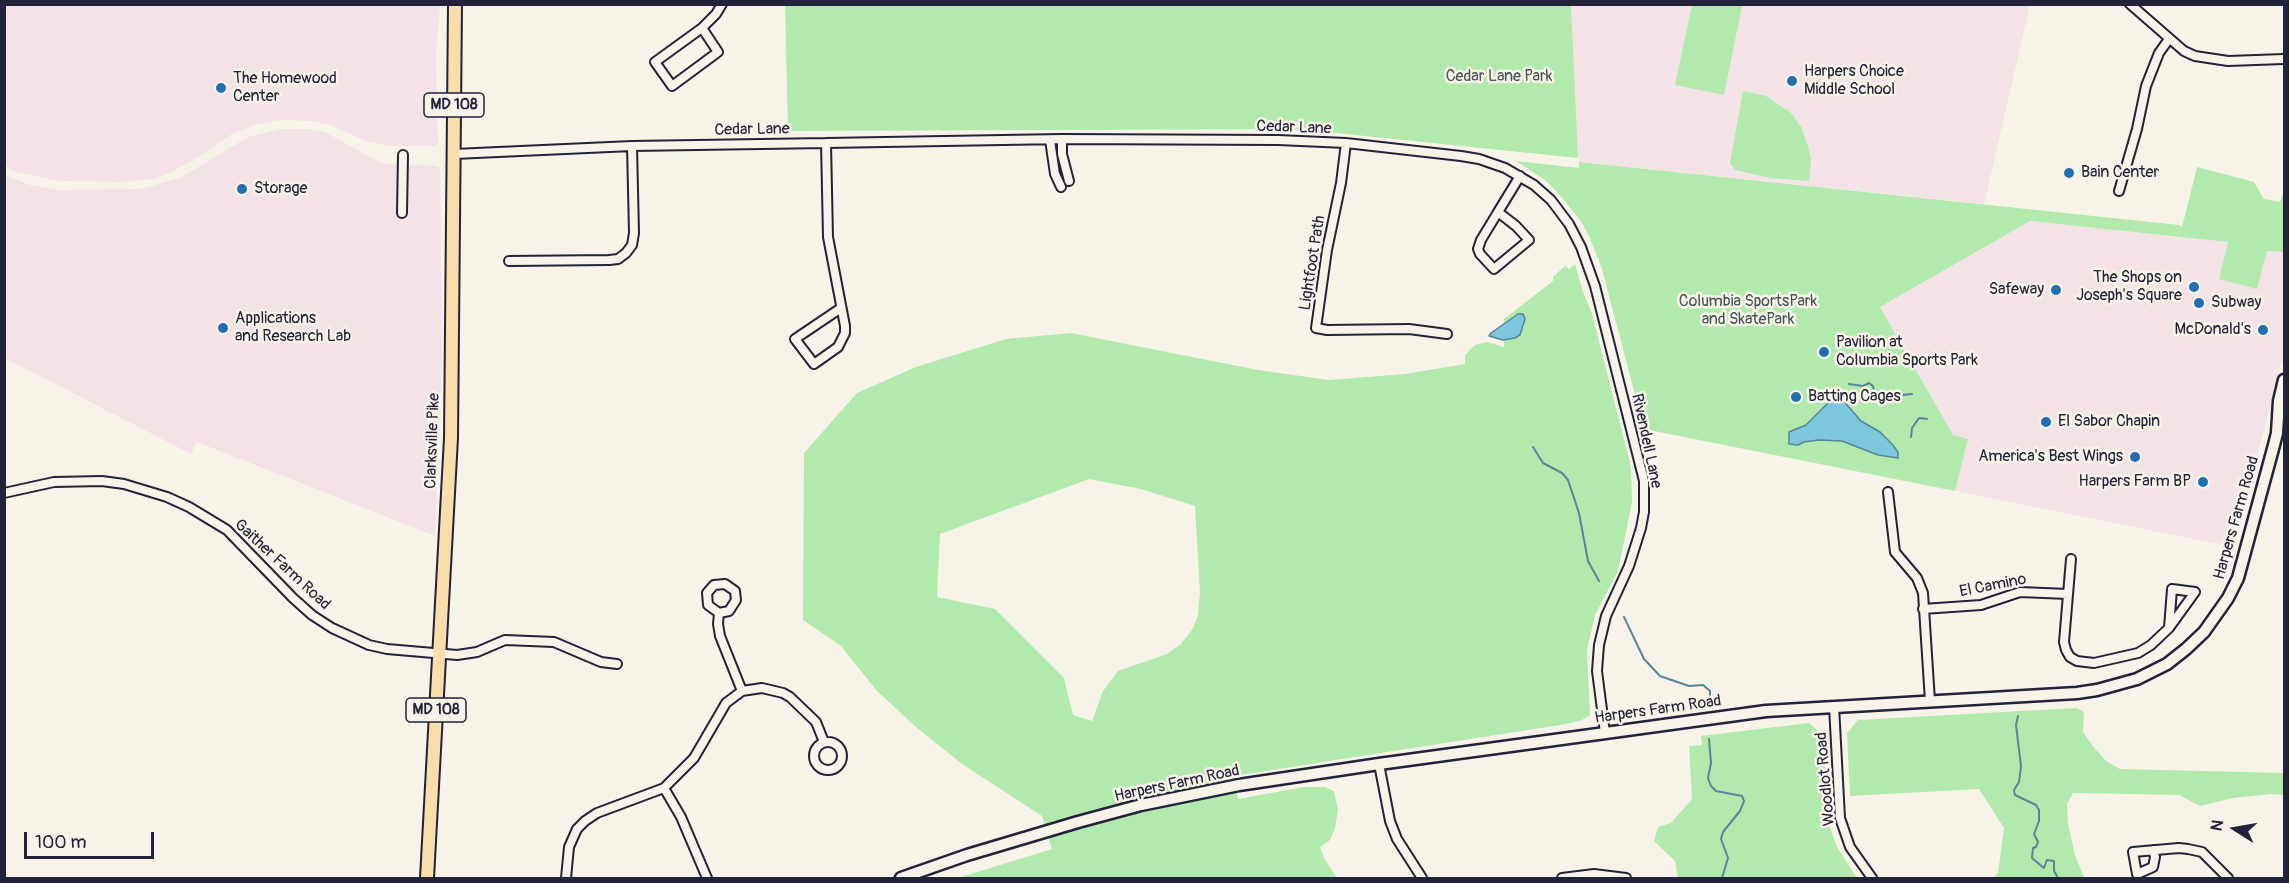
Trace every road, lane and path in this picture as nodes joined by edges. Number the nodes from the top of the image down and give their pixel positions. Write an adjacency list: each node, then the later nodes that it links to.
1 (455, 4): 12 (main road, Clarksville Pike / MD 108)
2 (722, 4): 4 (street)
3 (2130, 4): 5 (street)
4 (702, 28): 4 (street)
5 (2169, 39): 6 (street); 17 (street)
6 (2284, 59)
7 (1062, 139): 8 (street, Cedar Lane); 10 (street, Cedar Lane); 15 (street)
8 (1050, 140): 9 (street, Cedar Lane); 16 (street)
9 (826, 142): 11 (street, Cedar Lane); 21 (street)
10 (1346, 143): 14 (street, Cedar Lane); 22 (street, Lightfoot Path)
11 (632, 147): 12 (street, Cedar Lane); 20 (street)
12 (454, 154): 33 (main road, Clarksville Pike / MD 108)
13 (403, 155): 19 (street)
14 (1520, 176): 18 (street); 38 (street, Rivendell Lane)
15 (1069, 182)
16 (1061, 187)
17 (2119, 191)
18 (1498, 212): 18 (street)
19 (402, 213)
20 (509, 261)
21 (841, 308): 21 (street)
22 (1447, 334)
23 (2284, 380): 25 (main road, Harpers Farm Road)
24 (2284, 419): 25 (main road, Harpers Farm Road)
25 (2277, 433): 36 (main road, Harpers Farm Road)
26 (1888, 492): 30 (street)
27 (4, 493): 33 (street, Gaither Farm Road)
28 (2071, 559): 29 (street)
29 (2068, 594): 30 (street, El Camino); 32 (street)
30 (1923, 609): 36 (street)
31 (719, 613): 35 (street)
32 (2169, 628): 32 (street)
33 (439, 654): 34 (street, Gaither Farm Road); 43 (main road, Clarksville Pike / MD 108)
34 (617, 664)
35 (742, 691): 39 (street); 41 (street)
36 (1930, 701): 37 (main road, Harpers Farm Road)
37 (1834, 706): 38 (main road, Harpers Farm Road); 50 (street, Woodlot Road)
38 (1605, 733): 40 (main road, Harpers Farm Road)
39 (824, 742)
40 (1379, 764): 46 (main road, Harpers Farm Road); 47 (street)
41 (664, 788): 44 (street); 45 (street)
42 (2153, 850): 51 (street)
43 (427, 879)
44 (566, 879)
45 (708, 879)
46 (901, 879)
47 (1422, 879)
48 (1562, 879): 49 (street)
49 (1626, 879)
50 (1872, 879)
51 (2228, 879)

